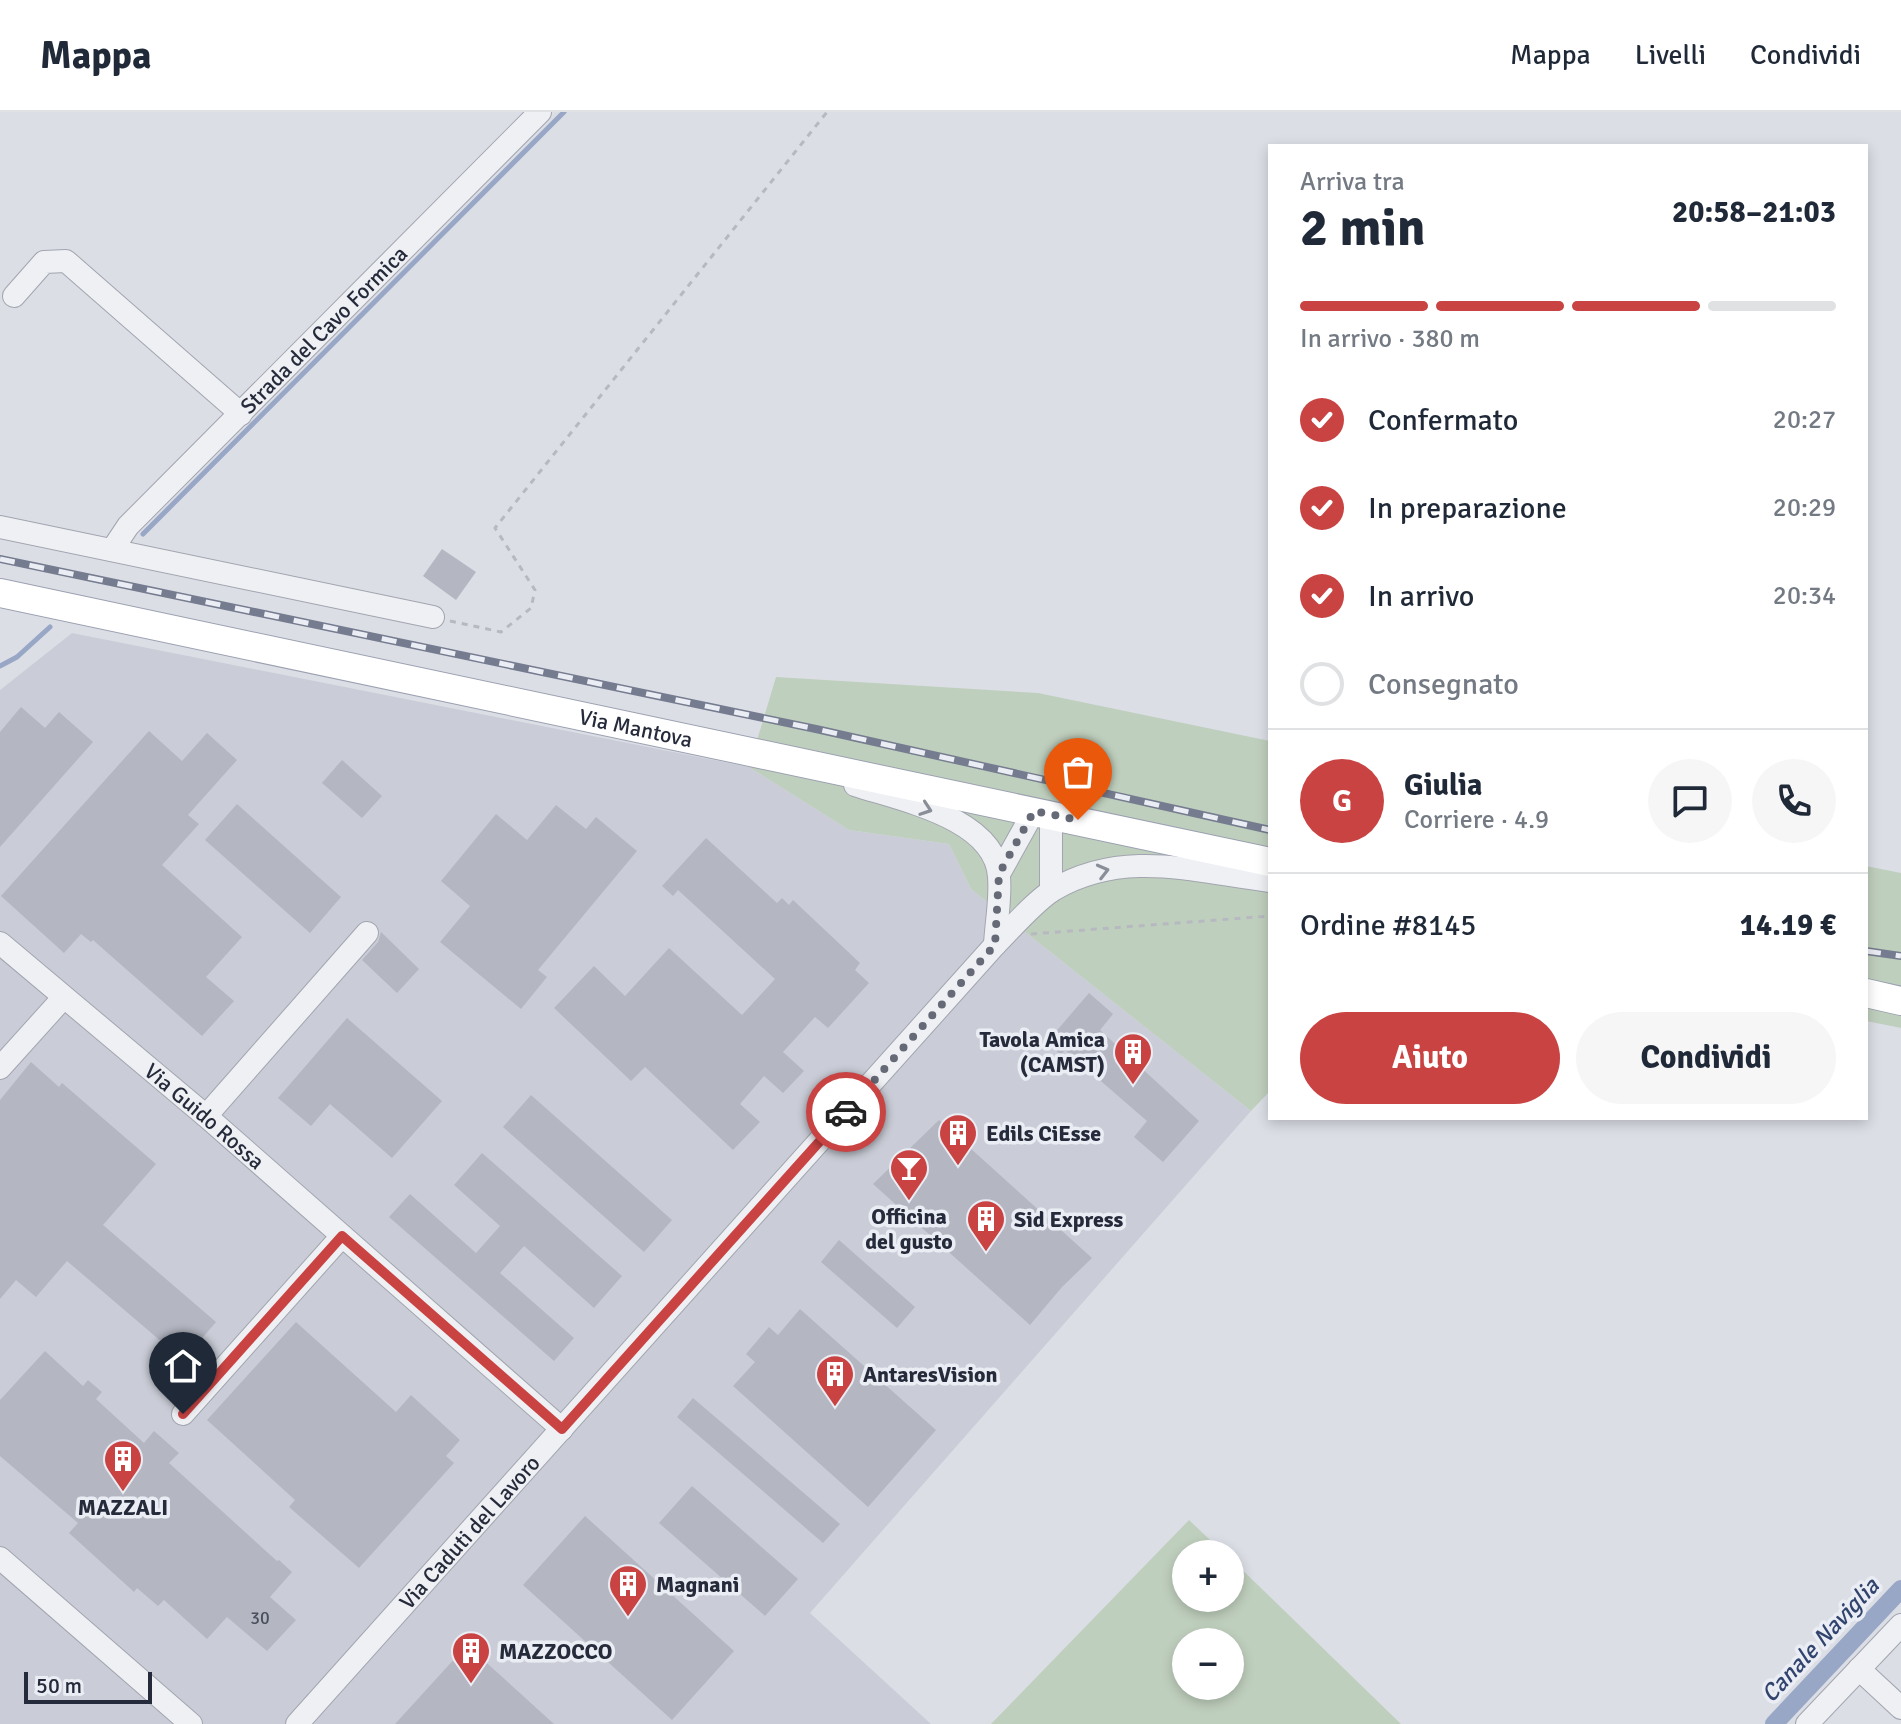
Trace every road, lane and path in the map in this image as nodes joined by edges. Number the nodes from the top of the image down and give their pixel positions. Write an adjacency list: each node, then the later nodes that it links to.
1 (540, 112): 4 (street, Strada del Cavo Formica)
2 (827, 112): 8 (path)
3 (14, 296): 4 (street)
4 (241, 414): 6 (street, Strada del Cavo Formica)
5 (0, 527): 6 (street)
6 (112, 550): 8 (street)
7 (0, 593): 9 (main road, Via Mantova)
8 (433, 617)
9 (773, 757): 10 (main road, Via Mantova); 12 (street, one-way to 12)
10 (1042, 812): 11 (main road, Via Mantova); 12 (street); 14 (street)
11 (1268, 862)
12 (999, 874): 17 (street)
13 (1268, 881): 14 (street, Via Caduti del Lavoro, one-way to 13)
14 (1051, 891): 17 (street, Via Caduti del Lavoro)
15 (1268, 916): 17 (path)
16 (367, 933): 23 (street)
17 (999, 941): 26 (street, Via Caduti del Lavoro)
18 (0, 943): 20 (street, Via Guido Rossa)
19 (1868, 993): 21 (main road)
20 (63, 998): 22 (street); 23 (street, Via Guido Rossa)
21 (1901, 1001)
22 (0, 1068)
23 (206, 1116): 24 (street, Via Guido Rossa)
24 (342, 1236): 25 (street); 26 (street, Via Guido Rossa)
25 (183, 1414)
26 (562, 1429): 32 (street, Via Caduti del Lavoro)
27 (0, 1558): 31 (street)
28 (1901, 1625): 29 (street)
29 (1859, 1669): 30 (street); 33 (street)
30 (1901, 1708)
31 (191, 1724)
32 (297, 1724)
33 (1807, 1724)

